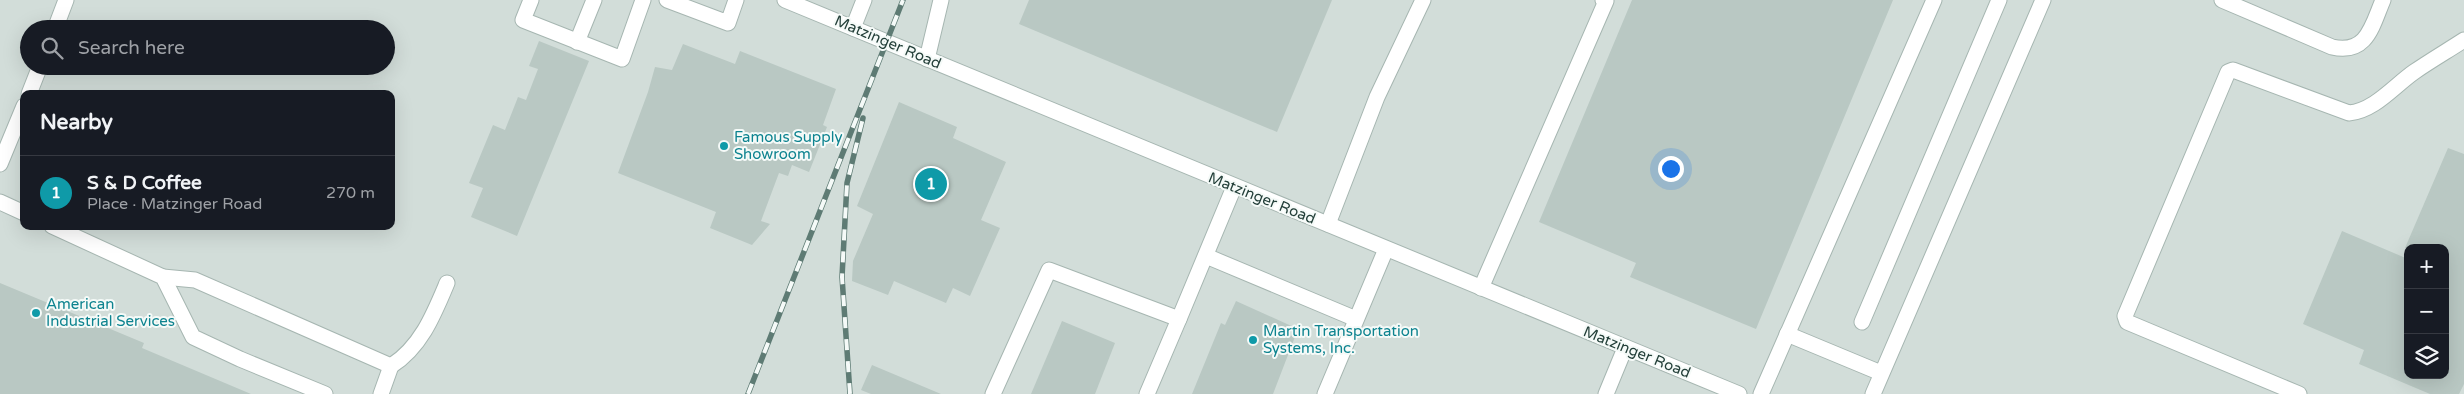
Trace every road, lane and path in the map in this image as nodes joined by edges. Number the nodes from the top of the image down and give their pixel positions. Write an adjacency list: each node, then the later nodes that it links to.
1 (66, 0): 17 (street)
2 (531, 0): 20 (street)
3 (594, 0): 20 (street)
4 (643, 0): 20 (street)
5 (667, 0): 6 (street)
6 (736, 0)
7 (786, 0): 18 (street, Matzinger Road)
8 (864, 0): 18 (street)
9 (941, 0): 21 (street)
10 (1423, 0): 29 (street)
11 (1604, 0): 35 (street)
12 (1934, 0): 39 (street)
13 (2043, 0): 42 (street)
14 (2222, 0): 15 (street)
15 (2383, 0)
16 (1996, 1): 38 (street)
17 (58, 20)
18 (853, 28): 21 (street, Matzinger Road)
19 (2464, 40): 52 (street)
20 (577, 42)
21 (927, 59): 26 (street, Matzinger Road)
22 (36, 75): 23 (street)
23 (31, 90)
24 (20, 116): 25 (street)
25 (0, 164)
26 (1234, 187): 29 (street, Matzinger Road); 32 (street)
27 (0, 202): 28 (street)
28 (20, 211)
29 (1328, 224): 31 (street, Matzinger Road)
30 (61, 230): 33 (street)
31 (1386, 249): 35 (street, Matzinger Road); 37 (street)
32 (1206, 256): 36 (street); 37 (street)
33 (163, 277): 41 (street); 43 (street)
34 (447, 283): 41 (street)
35 (1481, 288): 40 (street, Matzinger Road)
36 (1179, 319): 45 (street); 46 (street)
37 (1356, 319): 47 (street)
38 (1862, 322)
39 (1787, 334): 42 (street); 50 (street)
40 (1625, 348): 48 (street); 49 (street, Matzinger Road)
41 (391, 366): 44 (street)
42 (1881, 373): 51 (street)
43 (324, 394)
44 (381, 394)
45 (993, 394)
46 (1147, 394)
47 (1325, 394)
48 (1606, 394)
49 (1740, 394)
50 (1760, 394)
51 (1873, 394)
52 (2300, 394)

